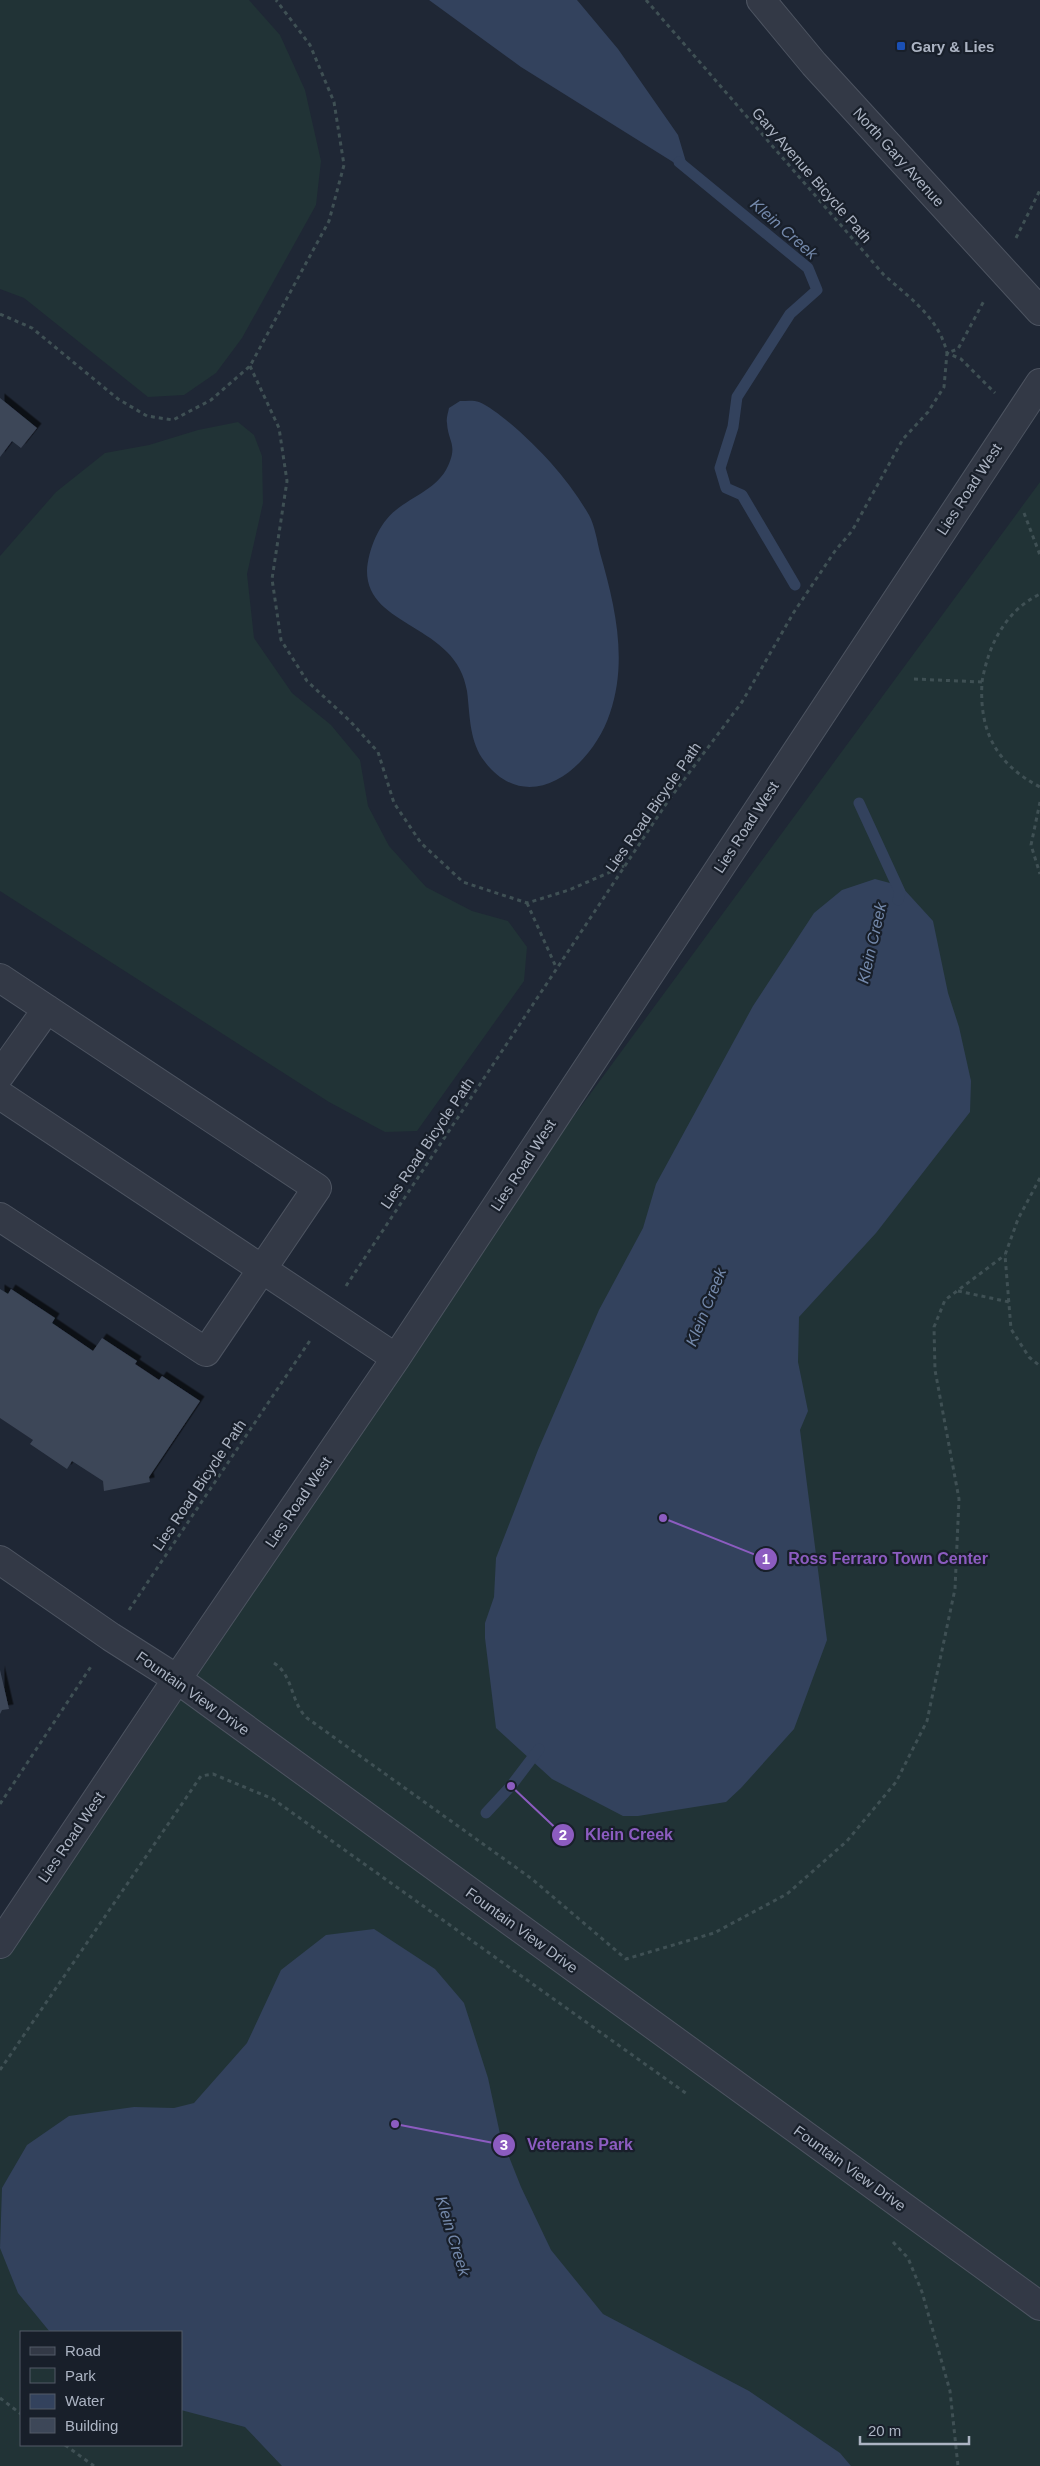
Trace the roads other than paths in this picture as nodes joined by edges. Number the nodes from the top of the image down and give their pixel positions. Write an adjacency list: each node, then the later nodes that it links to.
1 (761, 0): 2 (street, North Gary Avenue)
2 (1040, 311)
3 (1040, 383): 10 (street, Lies Road West)
4 (0, 978): 5 (street)
5 (47, 1009): 6 (street); 9 (street)
6 (0, 1075)
7 (0, 1096): 9 (street)
8 (0, 1217): 9 (street)
9 (262, 1269): 10 (street)
10 (396, 1358): 12 (street, Lies Road West)
11 (0, 1560): 12 (street, Fountain View Drive)
12 (177, 1679): 13 (street, Lies Road West); 14 (street, Fountain View Drive)
13 (0, 1944)
14 (1040, 2306)

